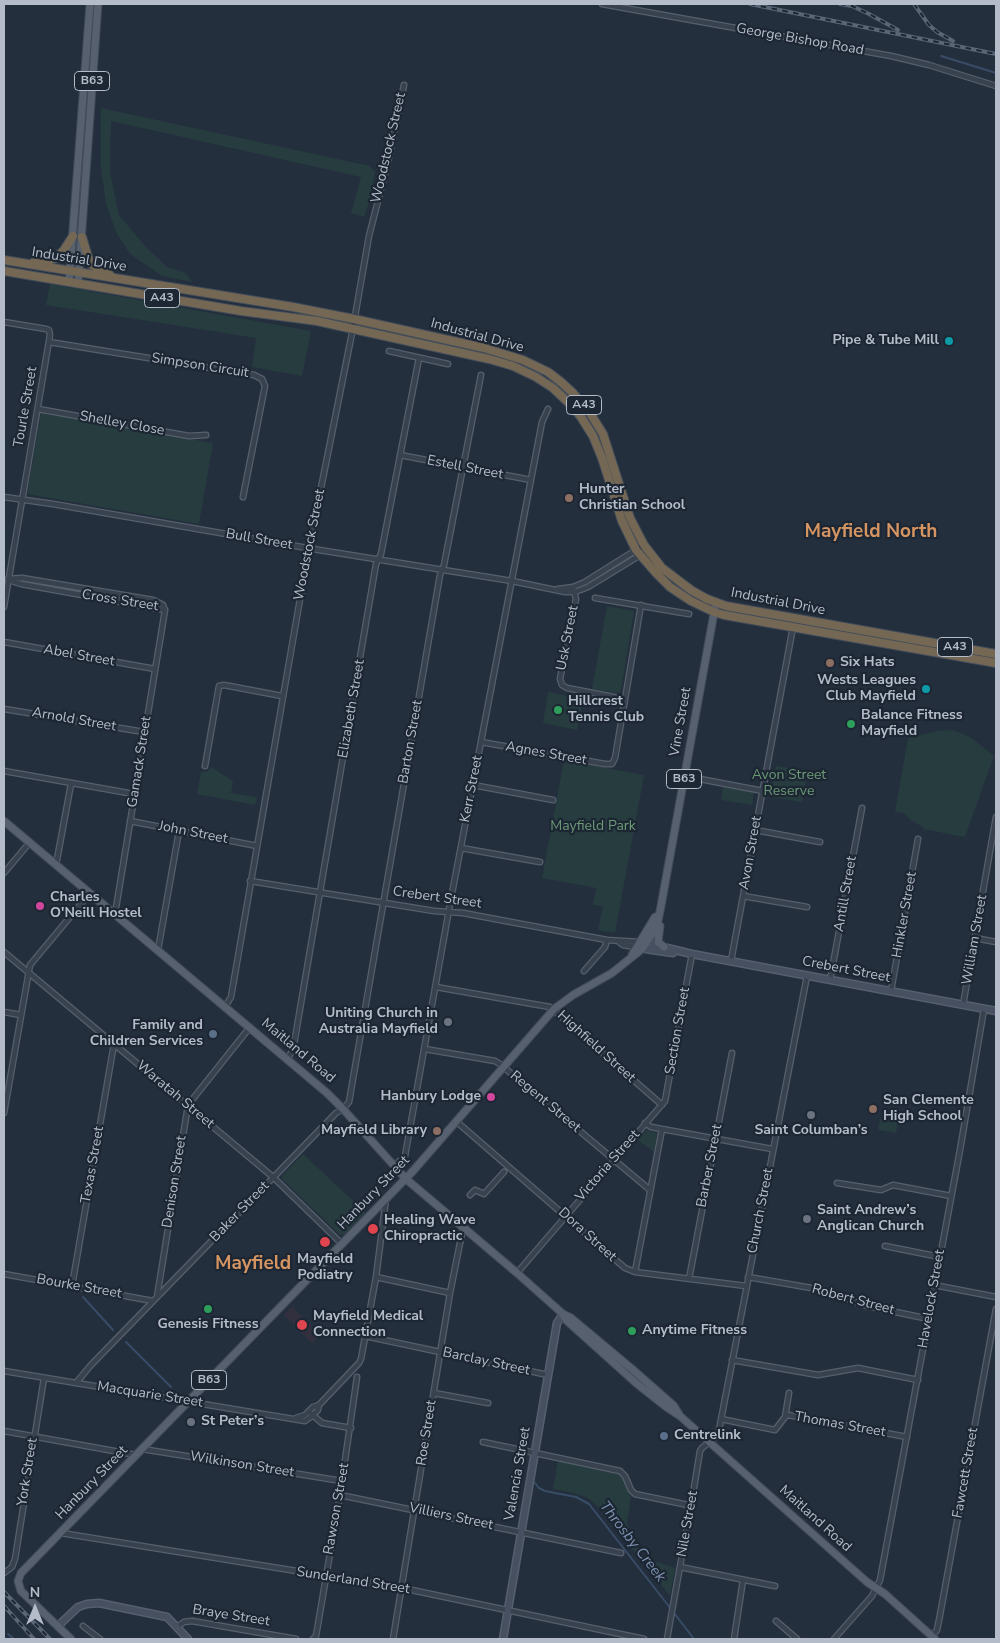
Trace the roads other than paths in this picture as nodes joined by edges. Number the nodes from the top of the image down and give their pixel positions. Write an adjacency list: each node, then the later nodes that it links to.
1 (90, 4): 6 (main road, B63)
2 (98, 4): 7 (main road, B63)
3 (602, 4): 5 (street, George Bishop Road)
4 (404, 85): 16 (street, Woodstock Street)
5 (996, 86)
6 (74, 236): 9 (highway); 11 (main road, B63)
7 (82, 237): 12 (main road); 13 (highway, B63)
8 (4, 260): 9 (highway, Industrial Drive / A43)
9 (17, 263): 11 (highway, Industrial Drive / A43)
10 (4, 271): 14 (highway, Industrial Drive / A43)
11 (71, 271): 12 (highway, Industrial Drive / A43); 14 (main road, B63)
12 (80, 273): 13 (highway, Industrial Drive / A43); 15 (main road)
13 (120, 279): 16 (highway, Industrial Drive / A43)
14 (69, 282): 15 (highway, Industrial Drive / A43)
15 (78, 284): 18 (highway, Industrial Drive / A43)
16 (354, 319): 18 (street, Woodstock Street); 34 (highway, Industrial Drive / A43)
17 (4, 322): 19 (street, Tourle Street)
18 (353, 328): 33 (street, Woodstock Street); 35 (highway, Industrial Drive / A43)
19 (50, 342): 24 (street, Tourle Street); 30 (street, Simpson Circuit)
20 (389, 351): 21 (street)
21 (419, 358): 22 (street); 27 (street, Elizabeth Street)
22 (448, 364)
23 (481, 375): 28 (street, Barton Street)
24 (38, 409): 26 (street, Shelley Close); 32 (street, Tourle Street)
25 (548, 409): 29 (street, Kerr Street)
26 (206, 435)
27 (400, 455): 28 (street, Estell Street); 36 (street, Elizabeth Street)
28 (464, 467): 29 (street, Estell Street); 37 (street, Barton Street)
29 (530, 480): 39 (street, Kerr Street)
30 (244, 496)
31 (4, 498): 32 (street, Bull Street)
32 (23, 500): 33 (street, Bull Street); 38 (street, Tourle Street)
33 (308, 548): 36 (street, Bull Street); 53 (street, Woodstock Street)
34 (645, 548): 35 (street, Bull Street); 42 (highway, Industrial Drive / A43)
35 (638, 553): 40 (street, Bull Street); 46 (highway, Industrial Drive / A43)
36 (378, 560): 37 (street, Bull Street); 81 (street, Elizabeth Street)
37 (442, 570): 39 (street, Bull Street); 84 (street, Barton Street)
38 (8, 579): 44 (street, Tourle Street); 45 (street, Cross Street)
39 (512, 582): 40 (street, Bull Street); 57 (street, Kerr Street)
40 (574, 590): 54 (street, Usk Street)
41 (595, 598): 43 (street)
42 (716, 602): 46 (main road, Vine Street / B63); 50 (highway, Industrial Drive / A43)
43 (641, 606): 47 (street); 54 (street)
44 (4, 607)
45 (165, 610): 52 (street, Gamack Street)
46 (714, 612): 48 (highway, Industrial Drive / A43); 60 (main road, Vine Street / B63)
47 (689, 614)
48 (793, 627): 51 (highway, Industrial Drive / A43); 63 (street, Avon Street)
49 (4, 642): 52 (street, Abel Street)
50 (996, 654)
51 (996, 663)
52 (155, 669): 56 (street, Gamack Street)
53 (282, 696): 58 (street); 75 (street, Woodstock Street)
54 (624, 699): 57 (street, Agnes Street)
55 (4, 709): 56 (street, Arnold Street)
56 (144, 732): 64 (street, Gamack Street)
57 (481, 742): 62 (street, Kerr Street)
58 (205, 766)
59 (4, 771): 61 (street)
60 (684, 776): 63 (street); 85 (main road, Vine Street / B63)
61 (71, 784): 64 (street); 78 (street)
62 (473, 785): 65 (street); 76 (street, Kerr Street)
63 (762, 791): 70 (street, Avon Street)
64 (134, 794): 69 (street, Gamack Street)
65 (553, 800)
66 (862, 808): 101 (street, Antill Street)
67 (996, 817): 89 (street, William Street)
68 (4, 821): 73 (main road, Maitland Road)
69 (130, 821): 71 (street, John Street); 88 (street, Gamack Street)
70 (755, 830): 74 (street); 83 (street, Avon Street)
71 (178, 831): 75 (street, John Street); 94 (street)
72 (918, 839): 103 (street, Hinkler Street)
73 (30, 842): 78 (main road, Maitland Road); 79 (street)
74 (820, 842)
75 (256, 846): 80 (street, Woodstock Street)
76 (461, 848): 77 (street); 87 (street, Kerr Street)
77 (540, 862)
78 (56, 865): 82 (main road, Maitland Road)
79 (4, 873)
80 (250, 881): 81 (street, Crebert Street); 105 (street, Woodstock Street)
81 (320, 892): 84 (street, Crebert Street); 115 (street, Elizabeth Street)
82 (90, 893): 88 (main road, Maitland Road); 99 (street)
83 (743, 896): 86 (street); 97 (street, Avon Street)
84 (384, 903): 87 (street, Crebert Street); 121 (street, Barton Street)
85 (661, 906): 92 (main road, Vine Street / B63); 93 (main road, B63)
86 (807, 907)
87 (449, 912): 90 (street, Crebert Street); 102 (street, Kerr Street)
88 (114, 914): 94 (main road, Maitland Road)
89 (975, 938): 91 (street); 104 (street, William Street)
90 (608, 940): 92 (street, Crebert Street); 98 (street)
91 (996, 942)
92 (641, 945): 93 (street, Crebert Street); 96 (street, Crebert Street); 107 (main road, Hanbury Street / B63)
93 (664, 947): 96 (street, Crebert Street)
94 (158, 950): 105 (main road, Maitland Road)
95 (4, 952): 99 (street, Waratah Street)
96 (692, 954): 97 (street, Crebert Street); 120 (street, Section Street)
97 (731, 962): 100 (street, Crebert Street)
98 (584, 971)
99 (28, 972): 110 (street); 112 (street, Waratah Street)
100 (806, 976): 101 (street, Crebert Street); 127 (street, Church Street)
101 (830, 980): 103 (street, Crebert Street)
102 (436, 986): 107 (street, Highfield Street); 113 (street, Kerr Street)
103 (892, 992): 104 (street, Crebert Street)
104 (963, 1005): 106 (street, Crebert Street)
105 (225, 1007): 111 (main road, Maitland Road)
106 (984, 1009): 108 (street, Crebert Street); 136 (street, Havelock Street)
107 (554, 1010): 116 (main road, Hanbury Street / B63); 120 (street, Highfield Street)
108 (996, 1011)
109 (4, 1012): 110 (street)
110 (21, 1015): 118 (street)
111 (250, 1027): 115 (main road, Maitland Road); 119 (street, Denison Street)
112 (114, 1044): 119 (street, Waratah Street); 149 (street, Texas Street)
113 (425, 1049): 116 (street, Regent Street); 129 (street, Kerr Street)
114 (732, 1053): 126 (street, Barber Street)
115 (287, 1060): 121 (main road, Maitland Road)
116 (504, 1067): 123 (main road, Hanbury Street / B63); 128 (street, Regent Street)
117 (4, 1072): 118 (street)
118 (10, 1074): 122 (street)
119 (188, 1105): 131 (street, Waratah Street); 154 (street, Denison Street)
120 (662, 1105): 124 (street, Victoria Street)
121 (343, 1109): 129 (main road, Maitland Road); 131 (street, Baker Street)
122 (4, 1113)
123 (456, 1122): 132 (main road, Hanbury Street / B63); 138 (street, Dora Street)
124 (646, 1124): 125 (street); 128 (street, Victoria Street)
125 (662, 1129): 126 (street); 134 (street)
126 (715, 1139): 127 (street); 148 (street, Barber Street)
127 (772, 1149): 147 (street, Church Street)
128 (614, 1160): 134 (street, Regent Street); 138 (street, Victoria Street)
129 (394, 1166): 132 (main road, Maitland Road)
130 (504, 1172): 135 (street)
131 (273, 1177): 140 (street, Waratah Street); 154 (street, Baker Street)
132 (406, 1179): 137 (main road, Hanbury Street / B63); 139 (main road, Maitland Road)
133 (837, 1183): 136 (street)
134 (650, 1190): 143 (street)
135 (470, 1195)
136 (951, 1196): 142 (street, Havelock Street)
137 (387, 1198): 140 (main road, Hanbury Street / B63); 146 (street)
138 (565, 1216): 143 (street, Dora Street); 144 (street, Victoria Street)
139 (463, 1228): 144 (main road, Maitland Road); 152 (street, Roe Street)
140 (342, 1244): 169 (main road, Hanbury Street / B63)
141 (885, 1246): 142 (street)
142 (940, 1257): 151 (street, Havelock Street)
143 (635, 1272): 148 (street, Dora Street)
144 (517, 1273): 156 (main road, Maitland Road)
145 (4, 1274): 149 (street, Bourke Street)
146 (376, 1277): 152 (street); 158 (street)
147 (748, 1277): 150 (street, Church Street); 157 (street, Robert Street)
148 (689, 1279): 150 (street, Dora Street)
149 (72, 1286): 154 (street, Bourke Street)
150 (746, 1286): 160 (street, Church Street)
151 (934, 1286): 153 (street); 157 (street, Havelock Street)
152 (450, 1293): 159 (street, Roe Street)
153 (996, 1296)
154 (155, 1299): 166 (street, Baker Street)
155 (996, 1309): 202 (street, Fawcett Street)
156 (563, 1314): 162 (street, Valencia Street); 179 (main road, Maitland Road)
157 (928, 1318): 165 (street, Havelock Street)
158 (365, 1336): 159 (street, Barclay Street); 171 (street)
159 (441, 1352): 162 (street, Barclay Street); 167 (street, Roe Street)
160 (732, 1360): 165 (street); 173 (street, Church Street)
161 (4, 1371): 164 (street, Macquarie Street)
162 (548, 1375): 181 (street, Valencia Street)
163 (357, 1377): 174 (street, Rawson Street)
164 (44, 1378): 166 (street, Macquarie Street); 176 (street, York Street)
165 (918, 1380): 177 (street, Havelock Street)
166 (76, 1383): 169 (street, Macquarie Street)
167 (434, 1393): 170 (street); 186 (street, Roe Street)
168 (789, 1393): 172 (street)
169 (189, 1401): 171 (street, Macquarie Street); 180 (main road, Hanbury Street / B63)
170 (488, 1403)
171 (311, 1414): 174 (street, Macquarie Street)
172 (785, 1417): 173 (street, Thomas Street); 177 (street, Thomas Street)
173 (721, 1419): 179 (street, Church Street)
174 (350, 1428): 183 (street, Rawson Street)
175 (4, 1431): 176 (street)
176 (34, 1436): 182 (street); 191 (street, York Street)
177 (907, 1437): 196 (street, Havelock Street)
178 (482, 1442): 181 (street)
179 (710, 1442): 185 (street, Nile Street); 196 (main road, Maitland Road)
180 (142, 1449): 182 (main road, Hanbury Street / B63); 183 (street, Wilkinson Street)
181 (534, 1453): 185 (street); 187 (street, Valencia Street)
182 (136, 1455): 188 (main road, Hanbury Street / B63)
183 (342, 1481): 184 (street, Rawson Street)
184 (340, 1495): 186 (street, Villiers Street); 192 (street, Rawson Street)
185 (688, 1505): 190 (street, Nile Street)
186 (414, 1510): 187 (street, Villiers Street); 195 (street, Roe Street)
187 (521, 1532): 189 (street, Villiers Street); 197 (street, Valencia Street)
188 (61, 1533): 192 (street, Sunderland Street); 199 (main road, Hanbury Street / B63)
189 (620, 1553)
190 (680, 1567): 193 (street); 211 (street, Nile Street)
191 (4, 1573)
192 (326, 1577): 195 (street, Sunderland Street); 207 (street, Rawson Street)
193 (744, 1580): 194 (street); 212 (street)
194 (775, 1586)
195 (402, 1588): 197 (street, Sunderland Street); 208 (street, Roe Street)
196 (876, 1588): 202 (main road, Maitland Road); 214 (street, Havelock Street)
197 (508, 1610): 209 (street, Valencia Street); 210 (street, Sunderland Street)
198 (776, 1621): 213 (street)
199 (58, 1626): 201 (street, Braye Street); 203 (main road, B63)
200 (83, 1626): 204 (street)
201 (177, 1627): 205 (street); 206 (street, Braye Street)
202 (934, 1638)
203 (71, 1639)
204 (100, 1639)
205 (188, 1639)
206 (296, 1639)
207 (313, 1639)
208 (393, 1639)
209 (503, 1639)
210 (644, 1639)
211 (668, 1639)
212 (734, 1639)
213 (797, 1639)
214 (834, 1639)

